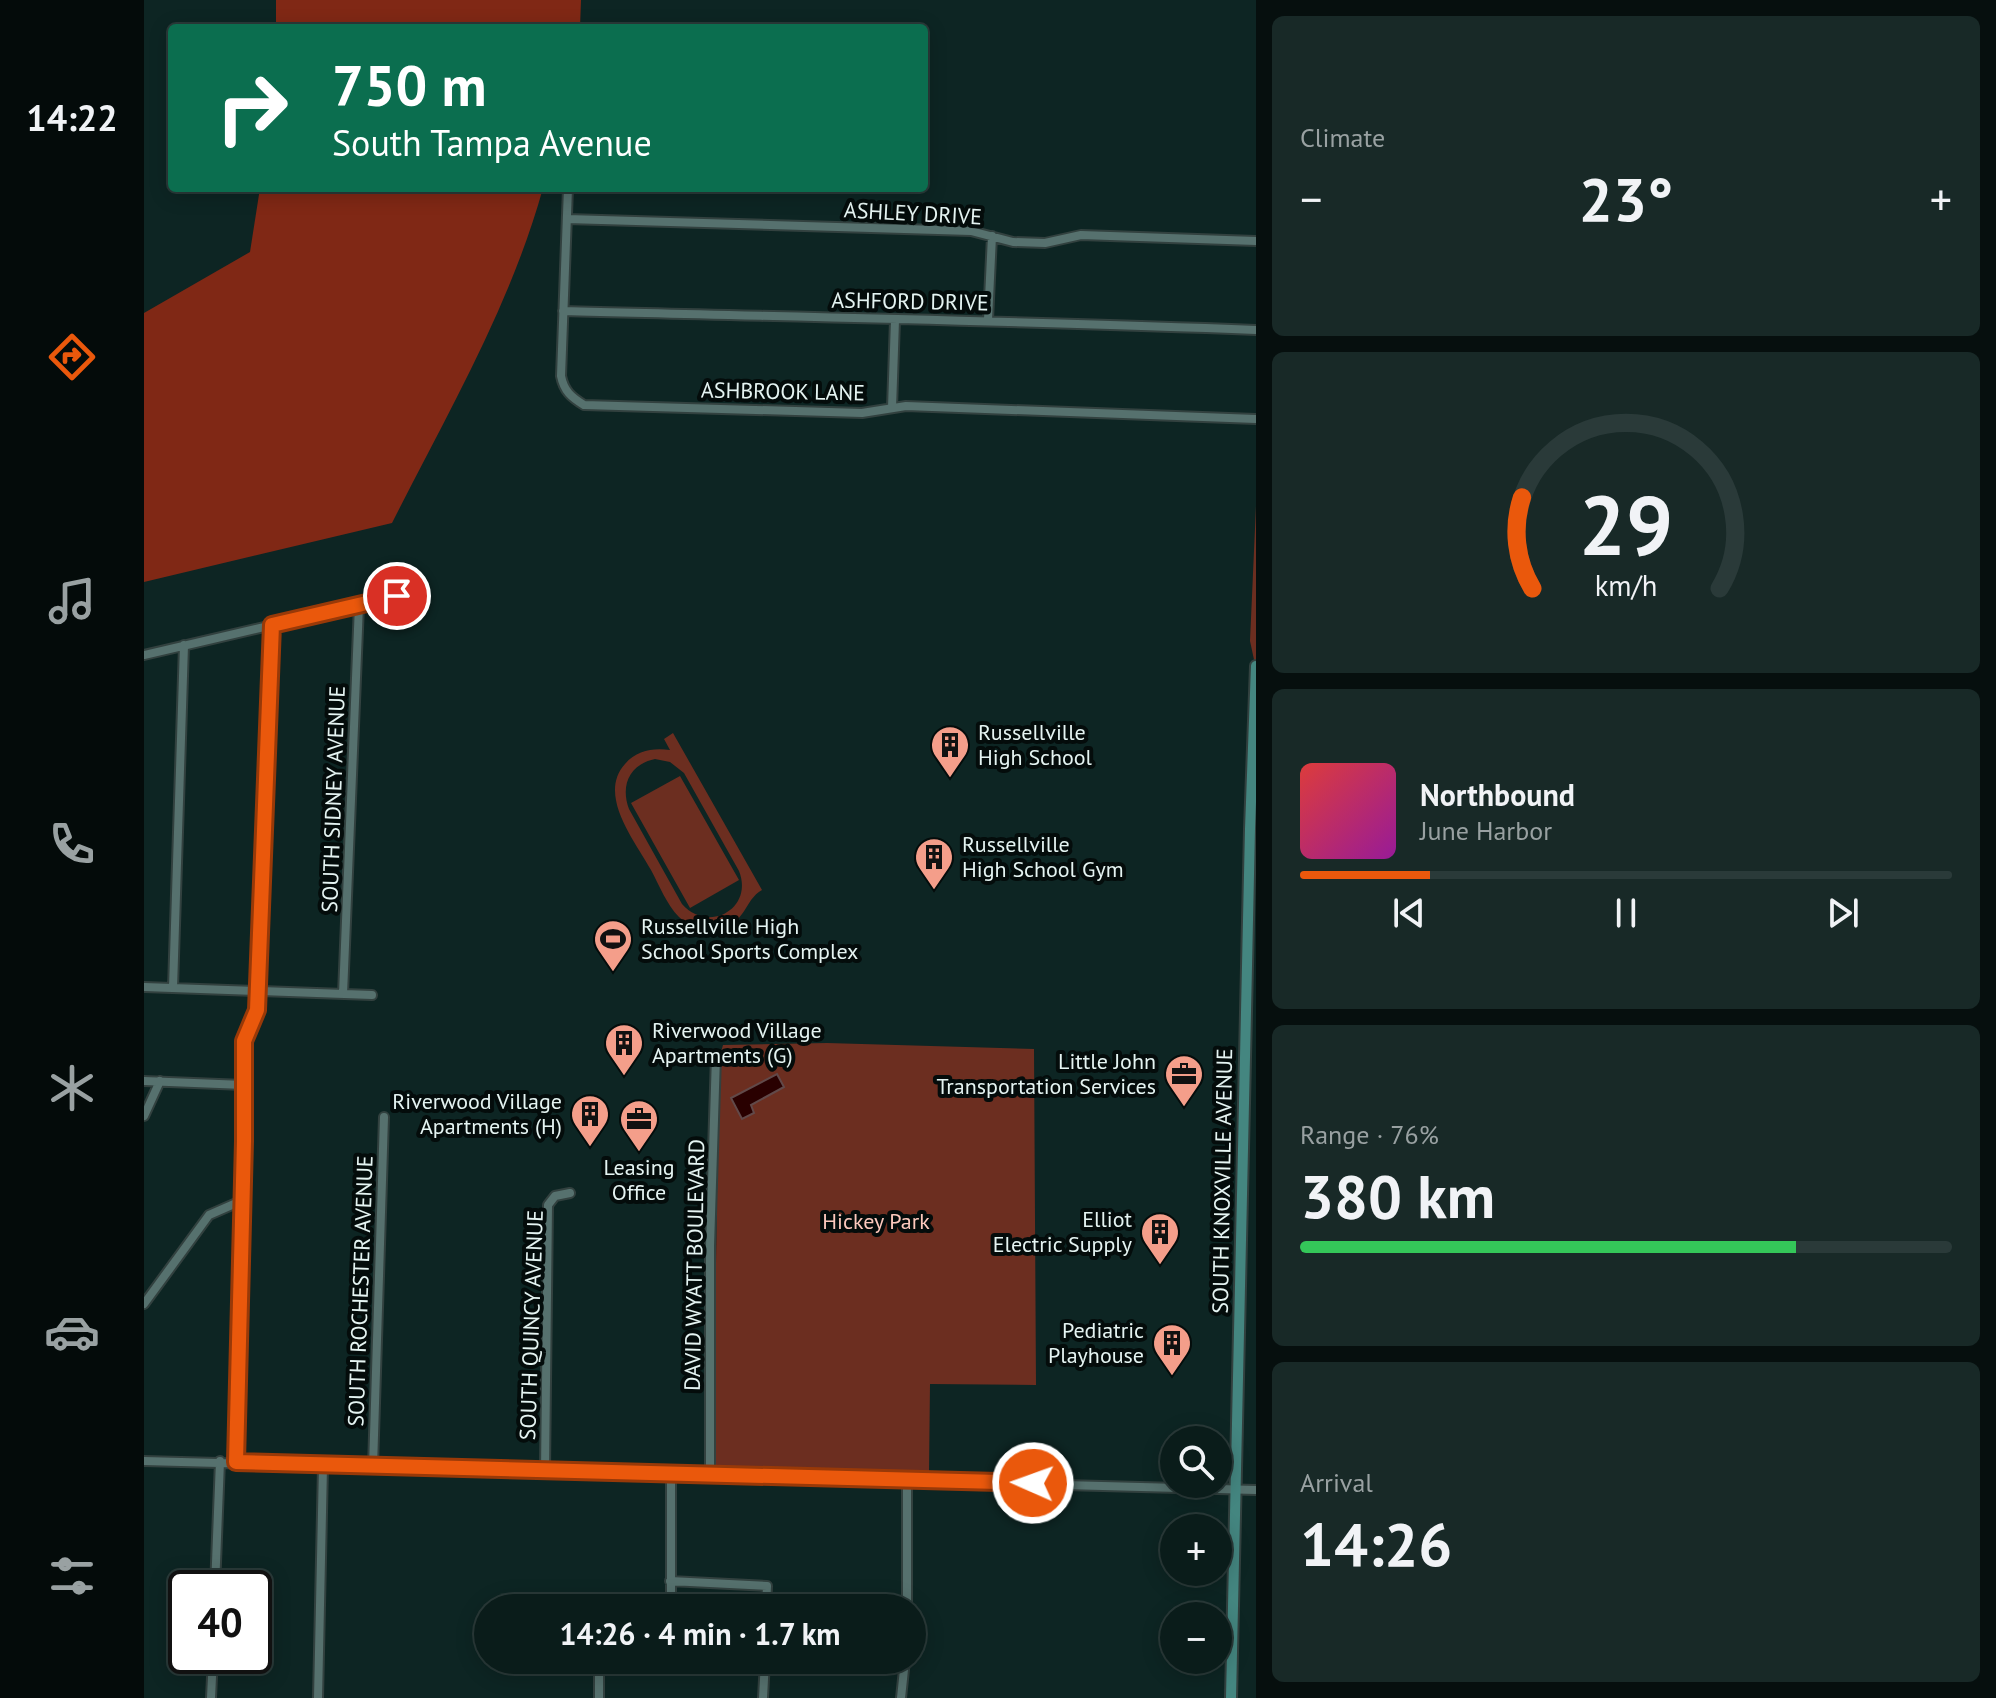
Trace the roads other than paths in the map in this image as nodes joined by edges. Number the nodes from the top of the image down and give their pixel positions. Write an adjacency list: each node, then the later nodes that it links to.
1 (568, 192): 2 (street, ASHBROOK LANE)
2 (567, 219): 3 (street, ASHLEY DRIVE); 5 (street, ASHBROOK LANE)
3 (992, 236): 4 (street, ASHLEY DRIVE); 7 (street)
4 (1256, 241)
5 (563, 311): 6 (street, ASHFORD DRIVE); 9 (street, ASHBROOK LANE)
6 (895, 320): 7 (street, ASHFORD DRIVE); 9 (street)
7 (988, 320): 8 (street, ASHFORD DRIVE)
8 (1256, 330)
9 (892, 408): 10 (street, ASHBROOK LANE)
10 (1256, 419)
11 (397, 596): 12 (street)
12 (359, 605): 13 (street); 21 (street, SOUTH SIDNEY AVENUE)
13 (272, 625): 14 (street); 20 (street)
14 (184, 645): 15 (street); 19 (street)
15 (144, 655)
16 (1256, 666): 17 (main road, SOUTH KNOXVILLE AVENUE)
17 (1253, 829): 23 (main road, SOUTH KNOXVILLE AVENUE)
18 (144, 987): 19 (street)
19 (173, 988): 20 (street)
20 (258, 991): 21 (street); 27 (street)
21 (343, 994): 22 (street)
22 (372, 995)
23 (1250, 1055): 42 (main road, SOUTH KNOXVILLE AVENUE)
24 (716, 1056): 40 (street, DAVID WYATT BOULEVARD)
25 (144, 1081): 26 (street)
26 (160, 1081): 27 (street); 28 (street)
27 (244, 1085): 31 (street)
28 (144, 1116)
29 (384, 1117): 37 (street, SOUTH ROCHESTER AVENUE)
30 (570, 1193): 38 (street, SOUTH QUINCY AVENUE)
31 (241, 1201): 32 (street); 35 (street)
32 (144, 1304)
33 (144, 1461): 34 (street)
34 (220, 1461): 35 (street); 44 (street)
35 (236, 1462): 36 (street)
36 (323, 1466): 37 (street); 54 (street)
37 (373, 1467): 38 (street)
38 (545, 1471): 39 (street)
39 (671, 1475): 40 (street); 45 (street)
40 (710, 1475): 41 (street)
41 (907, 1479): 42 (street); 48 (street)
42 (1236, 1490): 43 (street); 58 (main road, SOUTH KNOXVILLE AVENUE)
43 (1256, 1490)
44 (216, 1570)
45 (670, 1581): 46 (street); 47 (street)
46 (670, 1594)
47 (767, 1594)
48 (907, 1594)
49 (212, 1674): 53 (street)
50 (599, 1674): 55 (street)
51 (764, 1674): 56 (street)
52 (904, 1674): 57 (street)
53 (211, 1698)
54 (318, 1698)
55 (599, 1698)
56 (763, 1698)
57 (901, 1698)
58 (1231, 1698)

